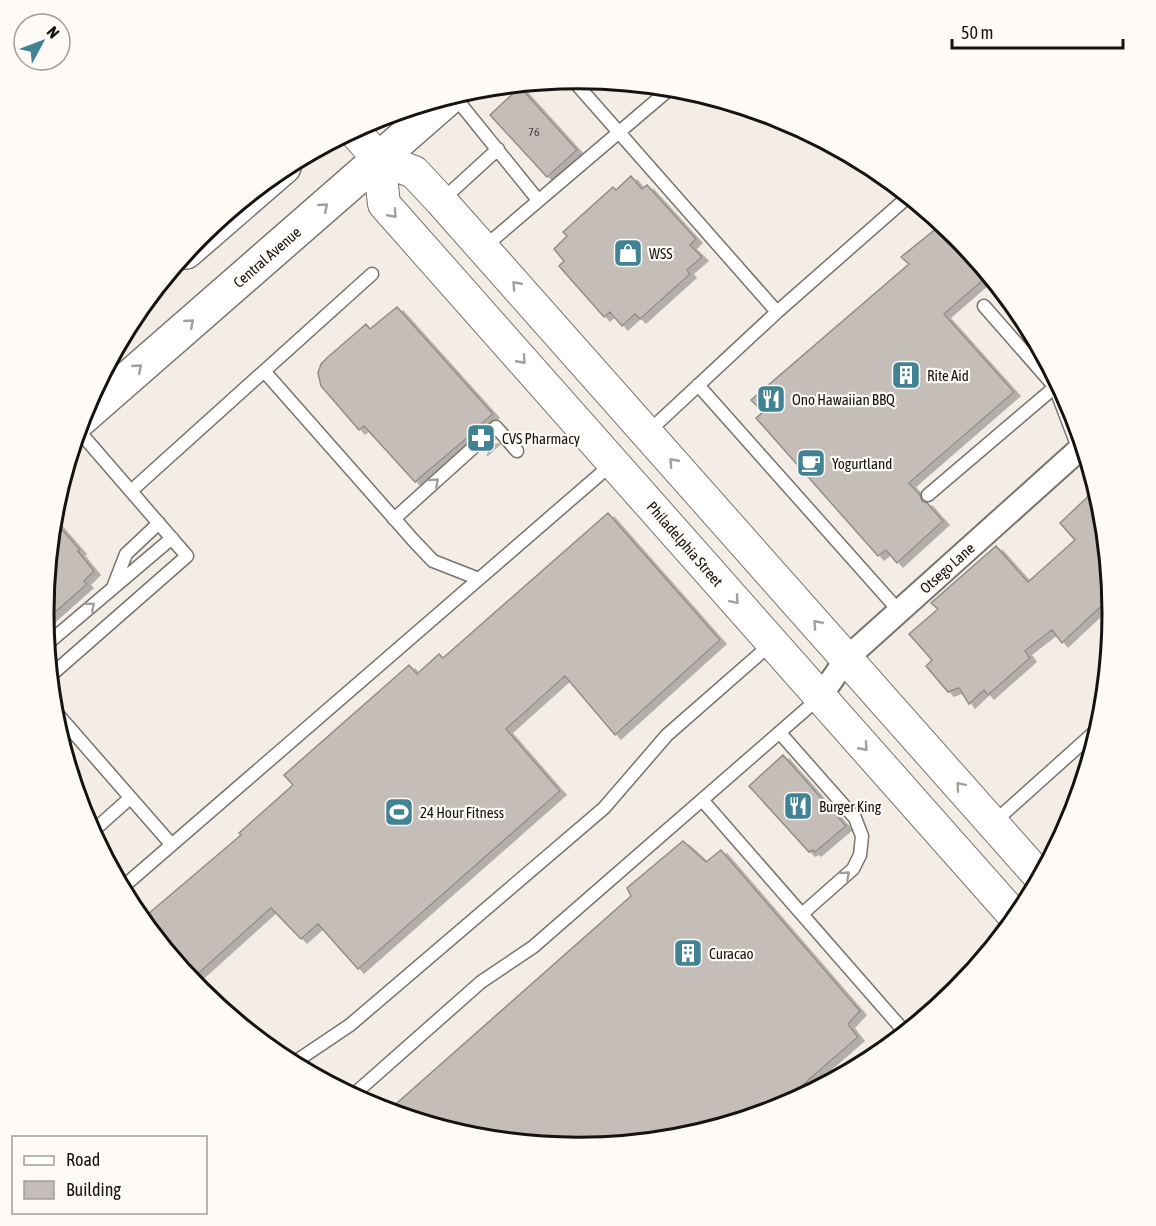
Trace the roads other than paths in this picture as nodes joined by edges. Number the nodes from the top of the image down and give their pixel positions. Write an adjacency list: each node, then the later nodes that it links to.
1 (581, 89): 5 (lane)
2 (661, 96): 5 (lane)
3 (460, 103): 7 (lane)
4 (437, 108): 8 (main road, Central Avenue)
5 (619, 132): 9 (lane); 15 (lane)
6 (359, 137): 8 (main road)
7 (498, 149): 9 (lane); 10 (lane)
8 (379, 159): 10 (main road); 20 (main road, Central Avenue, one-way to 8); 27 (main road, Philadelphia Street, one-way to 27)
9 (538, 200): 12 (lane)
10 (441, 201): 12 (main road)
11 (903, 202): 15 (lane)
12 (483, 248): 21 (main road, one-way to 12)
13 (372, 274): 17 (lane)
14 (984, 306): 16 (lane)
15 (777, 312): 18 (lane)
16 (1042, 369)
17 (264, 371): 28 (lane); 31 (lane)
18 (698, 385): 21 (lane); 36 (lane)
19 (1052, 390): 29 (lane)
20 (98, 403)
21 (647, 432): 30 (main road, one-way to 21)
22 (489, 433): 25 (lane)
23 (85, 438): 28 (lane)
24 (475, 446): 31 (lane, one-way to 24)
25 (517, 451)
26 (1076, 452): 36 (street, Otsego Lane)
27 (614, 462): 30 (main road); 34 (lane); 38 (main road, Philadelphia Street, one-way to 38)
28 (132, 491): 32 (lane)
29 (928, 495)
30 (712, 506): 39 (main road, one-way to 30)
31 (394, 519): 34 (lane)
32 (159, 523): 33 (lane); 35 (lane)
33 (172, 538): 35 (lane); 40 (lane)
34 (479, 579): 49 (lane)
35 (112, 589): 37 (lane, one-way to 35)
36 (899, 611): 39 (street, Otsego Lane)
37 (55, 637)
38 (772, 643): 41 (main road, Philadelphia Street); 55 (lane)
39 (847, 658): 41 (street, Otsego Lane); 47 (main road, one-way to 39)
40 (57, 670)
41 (820, 697): 43 (lane); 52 (main road, Philadelphia Street, one-way to 52)
42 (66, 724): 45 (lane)
43 (780, 733): 46 (lane); 53 (lane, one-way to 43)
44 (1086, 739): 47 (lane)
45 (130, 798): 48 (lane); 49 (lane)
46 (703, 801): 53 (lane); 56 (lane)
47 (993, 823): 50 (main road)
48 (99, 826)
49 (171, 844): 51 (lane)
50 (1034, 871)
51 (128, 882)
52 (1009, 911)
53 (802, 914): 54 (lane)
54 (901, 1026)
55 (301, 1058)
56 (360, 1089)

